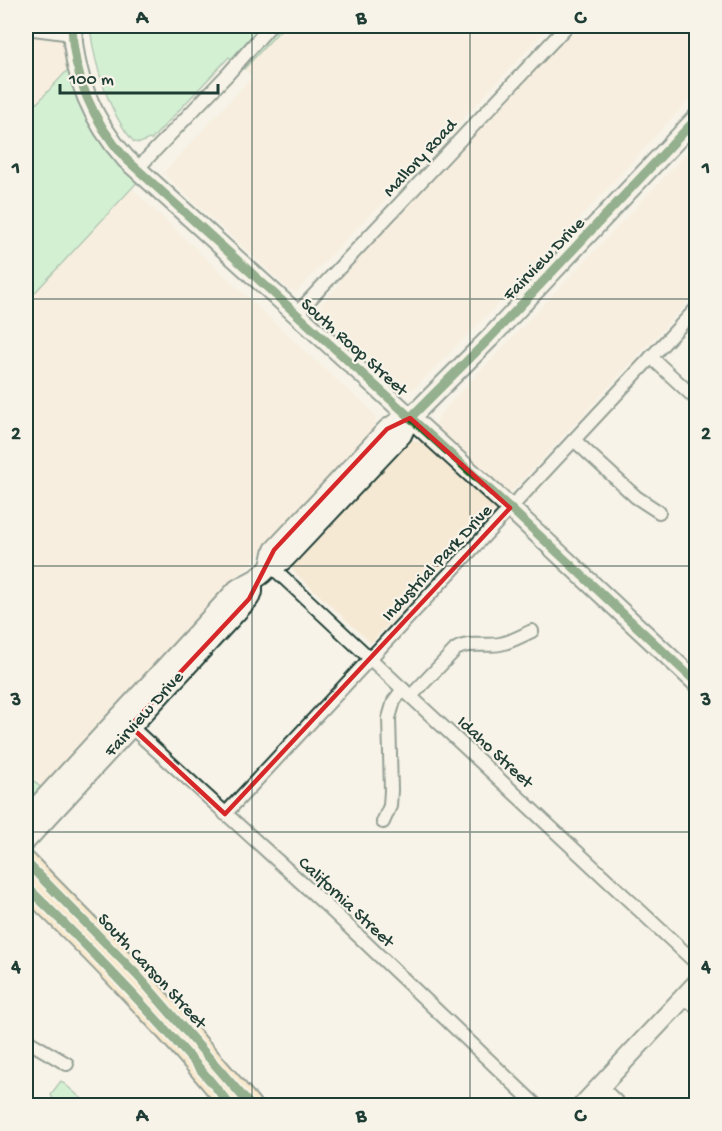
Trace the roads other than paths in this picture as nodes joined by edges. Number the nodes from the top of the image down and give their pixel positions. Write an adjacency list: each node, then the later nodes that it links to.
1 (270, 26): 6 (street)
2 (567, 26): 8 (street, Mallory Road)
3 (26, 28): 4 (street)
4 (72, 30): 6 (main road, South Roop Street)
5 (696, 119): 11 (main road, Fairview Drive)
6 (137, 169): 8 (main road, South Roop Street)
7 (696, 309): 9 (street, Industrial Park Drive)
8 (297, 313): 11 (main road, South Roop Street)
9 (651, 357): 10 (street); 12 (street, Industrial Park Drive)
10 (696, 399)
11 (410, 418): 13 (main road, South Roop Street); 15 (main road, Fairview Drive)
12 (574, 440): 13 (street, Industrial Park Drive); 14 (street)
13 (510, 508): 18 (street, Industrial Park Drive); 19 (main road, South Roop Street)
14 (659, 512)
15 (270, 565): 16 (main road, Fairview Drive); 18 (street, Idaho Street)
16 (253, 582): 21 (main road, Fairview Drive); 23 (main road, Fairview Drive)
17 (532, 631): 20 (street)
18 (370, 658): 20 (street, Idaho Street); 22 (street, Industrial Park Drive)
19 (696, 682)
20 (407, 692): 24 (street); 28 (street, Idaho Street)
21 (130, 726): 22 (street, California Street); 25 (main road, Fairview Drive)
22 (225, 814): 35 (street, California Street)
23 (26, 818)
24 (383, 822)
25 (26, 841)
26 (26, 862): 34 (main road, South Carson Street)
27 (26, 886): 33 (main road, South Carson Street)
28 (696, 963)
29 (693, 996): 32 (main road)
30 (26, 1040): 31 (street)
31 (67, 1064)
32 (601, 1087): 36 (main road); 37 (street)
33 (231, 1106)
34 (251, 1106)
35 (537, 1106)
36 (582, 1106)
37 (621, 1106)

